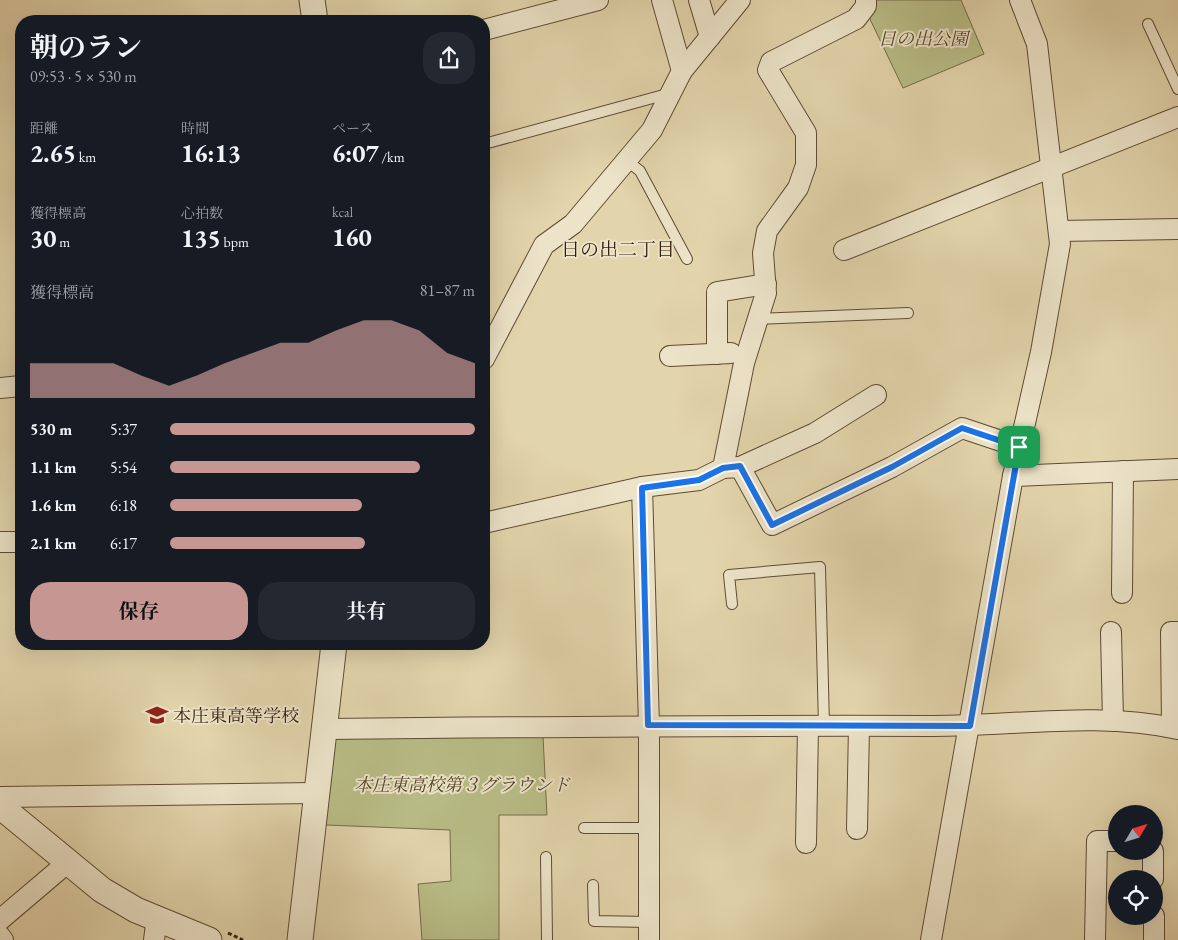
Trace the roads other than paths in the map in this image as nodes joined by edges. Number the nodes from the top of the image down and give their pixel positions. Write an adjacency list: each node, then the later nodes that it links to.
1 (312, 0): 8 (street)
2 (598, 0): 10 (street)
3 (662, 0): 12 (street)
4 (699, 0): 11 (street)
5 (740, 0): 11 (street)
6 (866, 0): 23 (street)
7 (1020, 0): 18 (street)
8 (314, 15)
9 (1148, 24): 13 (lane)
10 (490, 28)
11 (710, 37): 12 (street)
12 (682, 72): 14 (street)
13 (1178, 89)
14 (671, 93): 16 (lane); 17 (street)
15 (1178, 117): 18 (street)
16 (490, 142)
17 (626, 160): 22 (lane); 26 (street)
18 (1050, 166): 20 (street); 21 (street)
19 (1178, 229): 20 (street)
20 (1059, 231): 33 (street)
21 (844, 250)
22 (687, 259)
23 (766, 284): 25 (street); 28 (street)
24 (908, 313): 25 (lane)
25 (758, 319): 27 (street)
26 (490, 348)
27 (748, 351): 28 (street); 34 (street)
28 (717, 354): 29 (street)
29 (670, 356)
30 (15, 387): 31 (street)
31 (0, 388)
32 (876, 395): 34 (street)
33 (1019, 447): 34 (street); 37 (street)
34 (731, 468): 38 (street)
35 (1178, 469): 36 (street)
36 (1123, 471): 37 (street); 42 (street)
37 (1013, 476): 51 (street)
38 (642, 488): 39 (street); 48 (street)
39 (490, 522)
40 (0, 542): 41 (street)
41 (15, 542)
42 (1122, 593)
43 (732, 604): 49 (lane)
44 (1111, 632): 47 (street)
45 (1178, 632): 52 (street)
46 (333, 650): 53 (street)
47 (1113, 721): 51 (street); 52 (street)
48 (648, 725): 49 (street); 53 (street); 58 (street)
49 (816, 726): 50 (street); 61 (street)
50 (859, 726): 51 (street); 59 (street)
51 (970, 726): 74 (street)
52 (1175, 728)
53 (323, 729): 54 (street)
54 (316, 793): 55 (street); 72 (street)
55 (0, 797)
56 (0, 806): 63 (street)
57 (584, 828): 58 (lane)
58 (649, 828): 68 (street)
59 (858, 829)
60 (1108, 842): 75 (street)
61 (806, 843)
62 (546, 857): 73 (lane)
63 (67, 863): 65 (street); 67 (street)
64 (593, 885): 68 (lane)
65 (0, 920)
66 (1154, 925): 76 (street)
67 (156, 928): 71 (street)
68 (649, 931)
69 (0, 936): 70 (street)
70 (3, 940)
71 (209, 940)
72 (300, 940)
73 (547, 940)
74 (931, 940)
75 (1095, 940)
76 (1154, 940)

